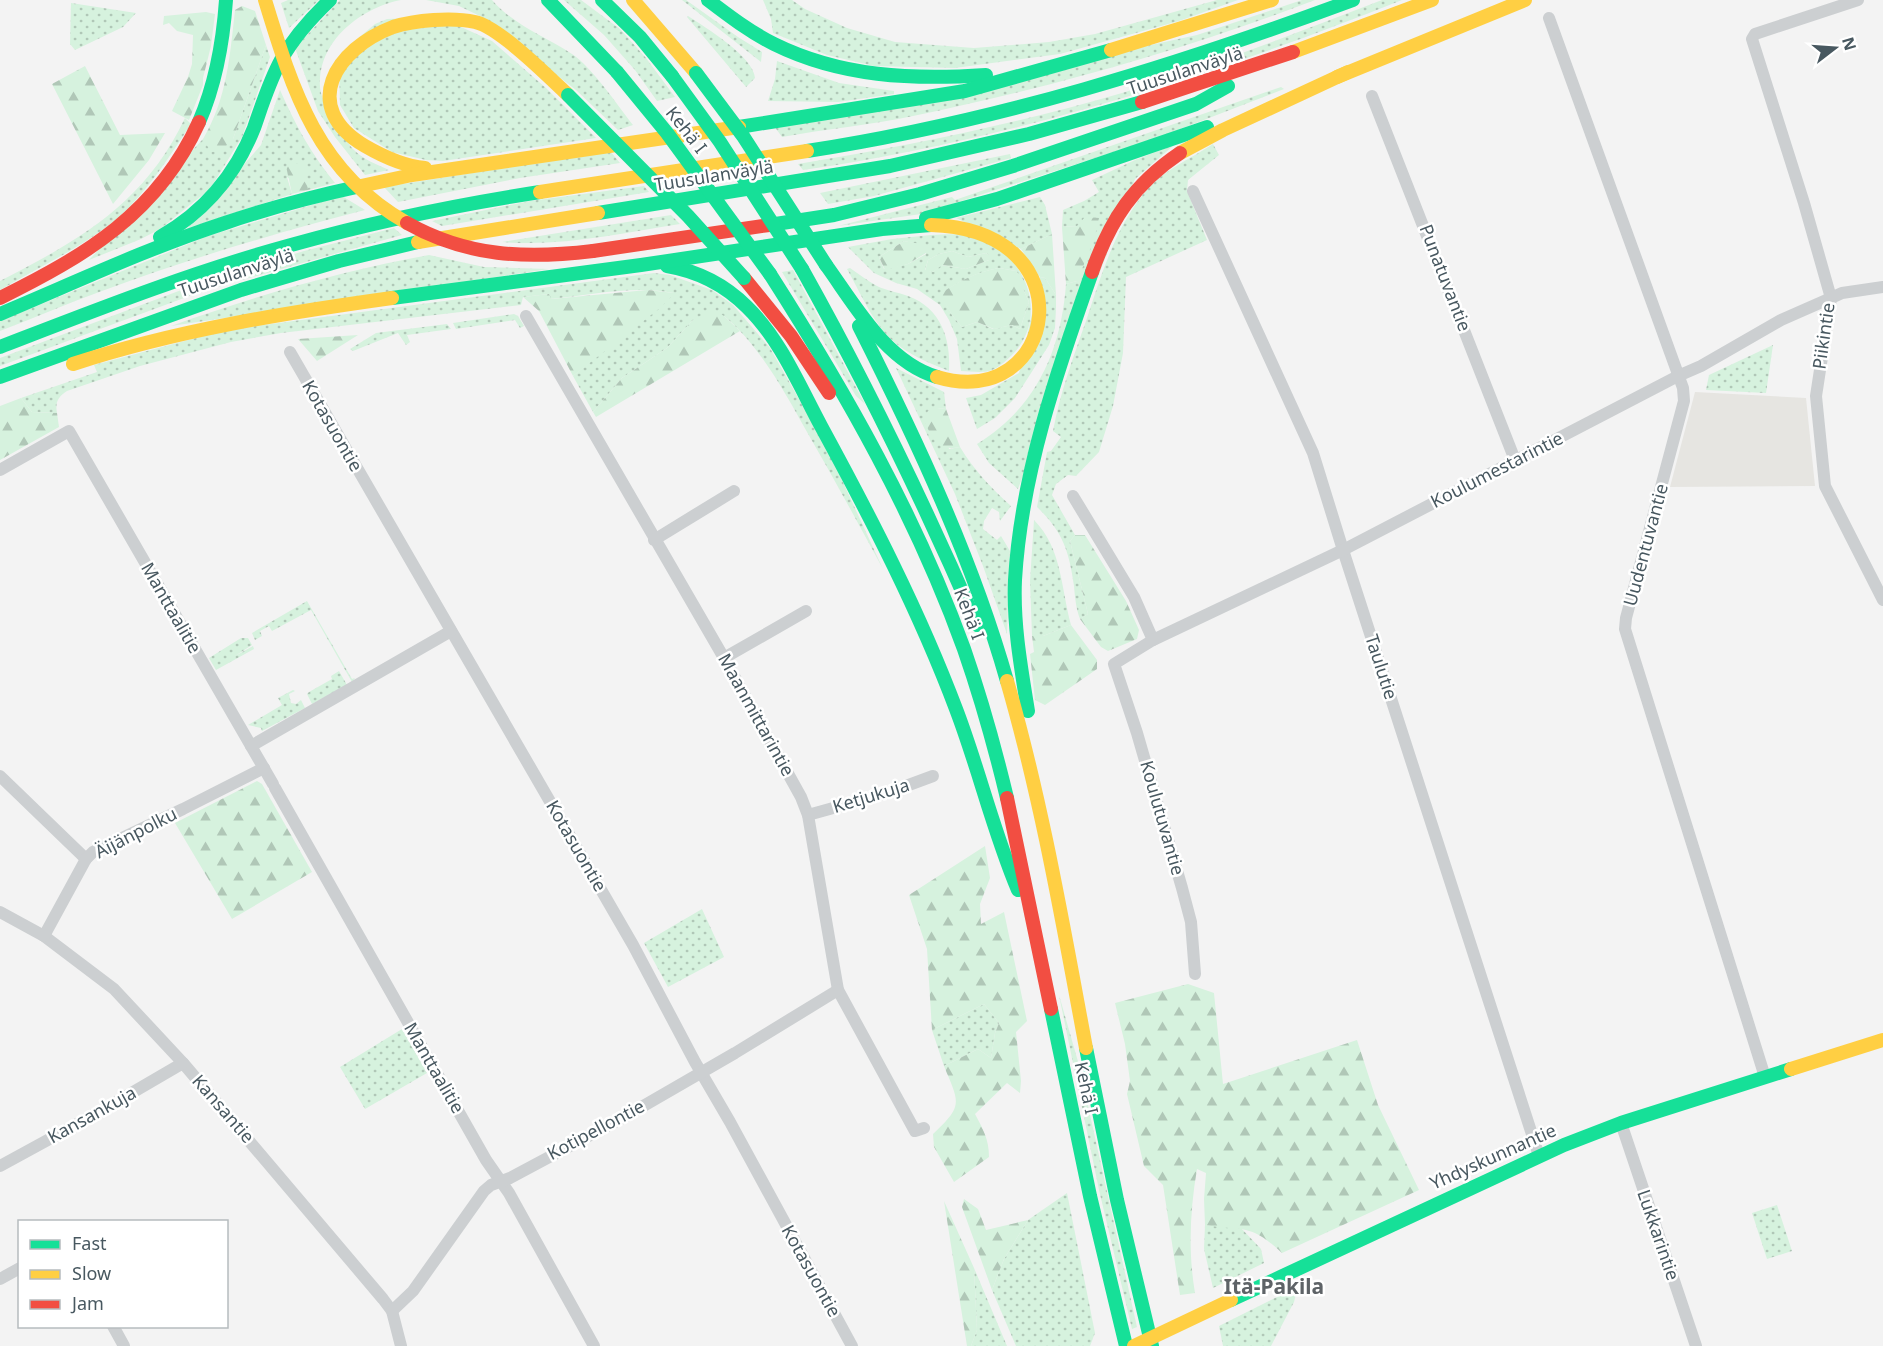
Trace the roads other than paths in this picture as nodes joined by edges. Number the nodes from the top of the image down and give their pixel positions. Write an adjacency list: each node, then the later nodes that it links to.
1 (226, 0): 27 (main road)
2 (265, 0): 16 (main road, bridge)
3 (330, 0): 25 (main road)
4 (548, 0): 37 (main road, Kehä I, bridge)
5 (602, 0): 49 (main road, bridge)
6 (633, 0): 23 (main road, Kehä I, bridge)
7 (708, 0): 17 (main road)
8 (1272, 0): 17 (main road)
9 (1353, 0): 31 (main road, Tuusulanväylä)
10 (1432, 0): 16 (main road, Tuusulanväylä)
11 (1525, 0): 18 (main road)
12 (1858, 0): 28 (street, Piikintie)
13 (425, 7): 37 (main road, bridge)
14 (1549, 18): 33 (street, Uudentuvantie)
15 (346, 39): 20 (main road)
16 (1271, 62): 34 (main road, Tuusulanväylä)
17 (1049, 67): 20 (main road)
18 (1348, 72): 22 (main road); 55 (main road)
19 (1372, 96): 36 (street, Punatuvantie)
20 (462, 167): 25 (main road)
21 (1193, 191): 42 (street, Taulutie)
22 (864, 232): 23 (main road); 24 (main road)
23 (826, 265): 49 (main road, Kehä I)
24 (592, 272): 35 (main road); 58 (main road)
25 (77, 282): 29 (main road)
26 (1883, 287): 28 (street, Koulumestarintie)
27 (0, 298)
28 (1831, 298): 33 (street, Koulumestarintie); 43 (street, Piikintie)
29 (0, 314)
30 (526, 315): 41 (street, Maanmittarintie)
31 (0, 347)
32 (290, 352): 45 (street, Kotasuontie)
33 (1678, 376): 36 (street, Koulumestarintie); 65 (street, Uudentuvantie)
34 (0, 377)
35 (0, 386)
36 (1515, 460): 42 (street, Koulumestarintie)
37 (884, 469): 58 (main road, Kehä I)
38 (0, 470): 50 (street, Manttaalitie)
39 (734, 491): 41 (street)
40 (1073, 496): 46 (street)
41 (654, 540): 47 (street, Maanmittarintie)
42 (1343, 550): 46 (street, Koulumestarintie); 68 (street, Taulutie)
43 (1883, 600)
44 (806, 611): 47 (street)
45 (451, 631): 50 (street); 64 (street, Kotasuontie)
46 (1153, 640): 48 (street, Koulumestarintie)
47 (724, 657): 54 (street, Maanmittarintie)
48 (1114, 664): 60 (street, Koulutuvantie)
49 (1016, 711): 55 (main road, Kehä I)
50 (251, 746): 51 (street, Manttaalitie)
51 (264, 768): 56 (street, Äijänpolku); 70 (street, Manttaalitie)
52 (0, 776): 56 (street)
53 (933, 776): 54 (street, Ketjukuja)
54 (808, 815): 61 (street, Maanmittarintie)
55 (1047, 839): 81 (main road, Kehä I)
56 (86, 859): 59 (street, Äijänpolku)
57 (0, 912): 59 (street, Kansantie)
58 (1034, 923): 79 (main road, Kehä I)
59 (44, 936): 63 (street, Kansantie)
60 (1195, 974)
61 (838, 990): 64 (street, Kotipellontie); 67 (street, Maanmittarintie)
62 (1883, 1040): 65 (main road, Yhdyskunnantie)
63 (183, 1063): 69 (street, Kansankuja); 73 (street, Kansantie)
64 (700, 1072): 70 (street, Kotipellontie); 78 (street, Kotasuontie)
65 (1765, 1077): 66 (main road, Yhdyskunnantie)
66 (1621, 1124): 68 (main road, Yhdyskunnantie); 82 (street, Lukkarintie)
67 (924, 1128)
68 (1539, 1156): 80 (main road, Yhdyskunnantie, bridge)
69 (0, 1166)
70 (500, 1182): 73 (street, Kotipellontie); 77 (street, Manttaalitie)
71 (18, 1269): 72 (street)
72 (0, 1279)
73 (392, 1311): 76 (street, Kansantie)
74 (113, 1328): 75 (street)
75 (124, 1346)
76 (401, 1346)
77 (594, 1346)
78 (852, 1346)
79 (1126, 1346)
80 (1134, 1346)
81 (1152, 1346)
82 (1696, 1346)

